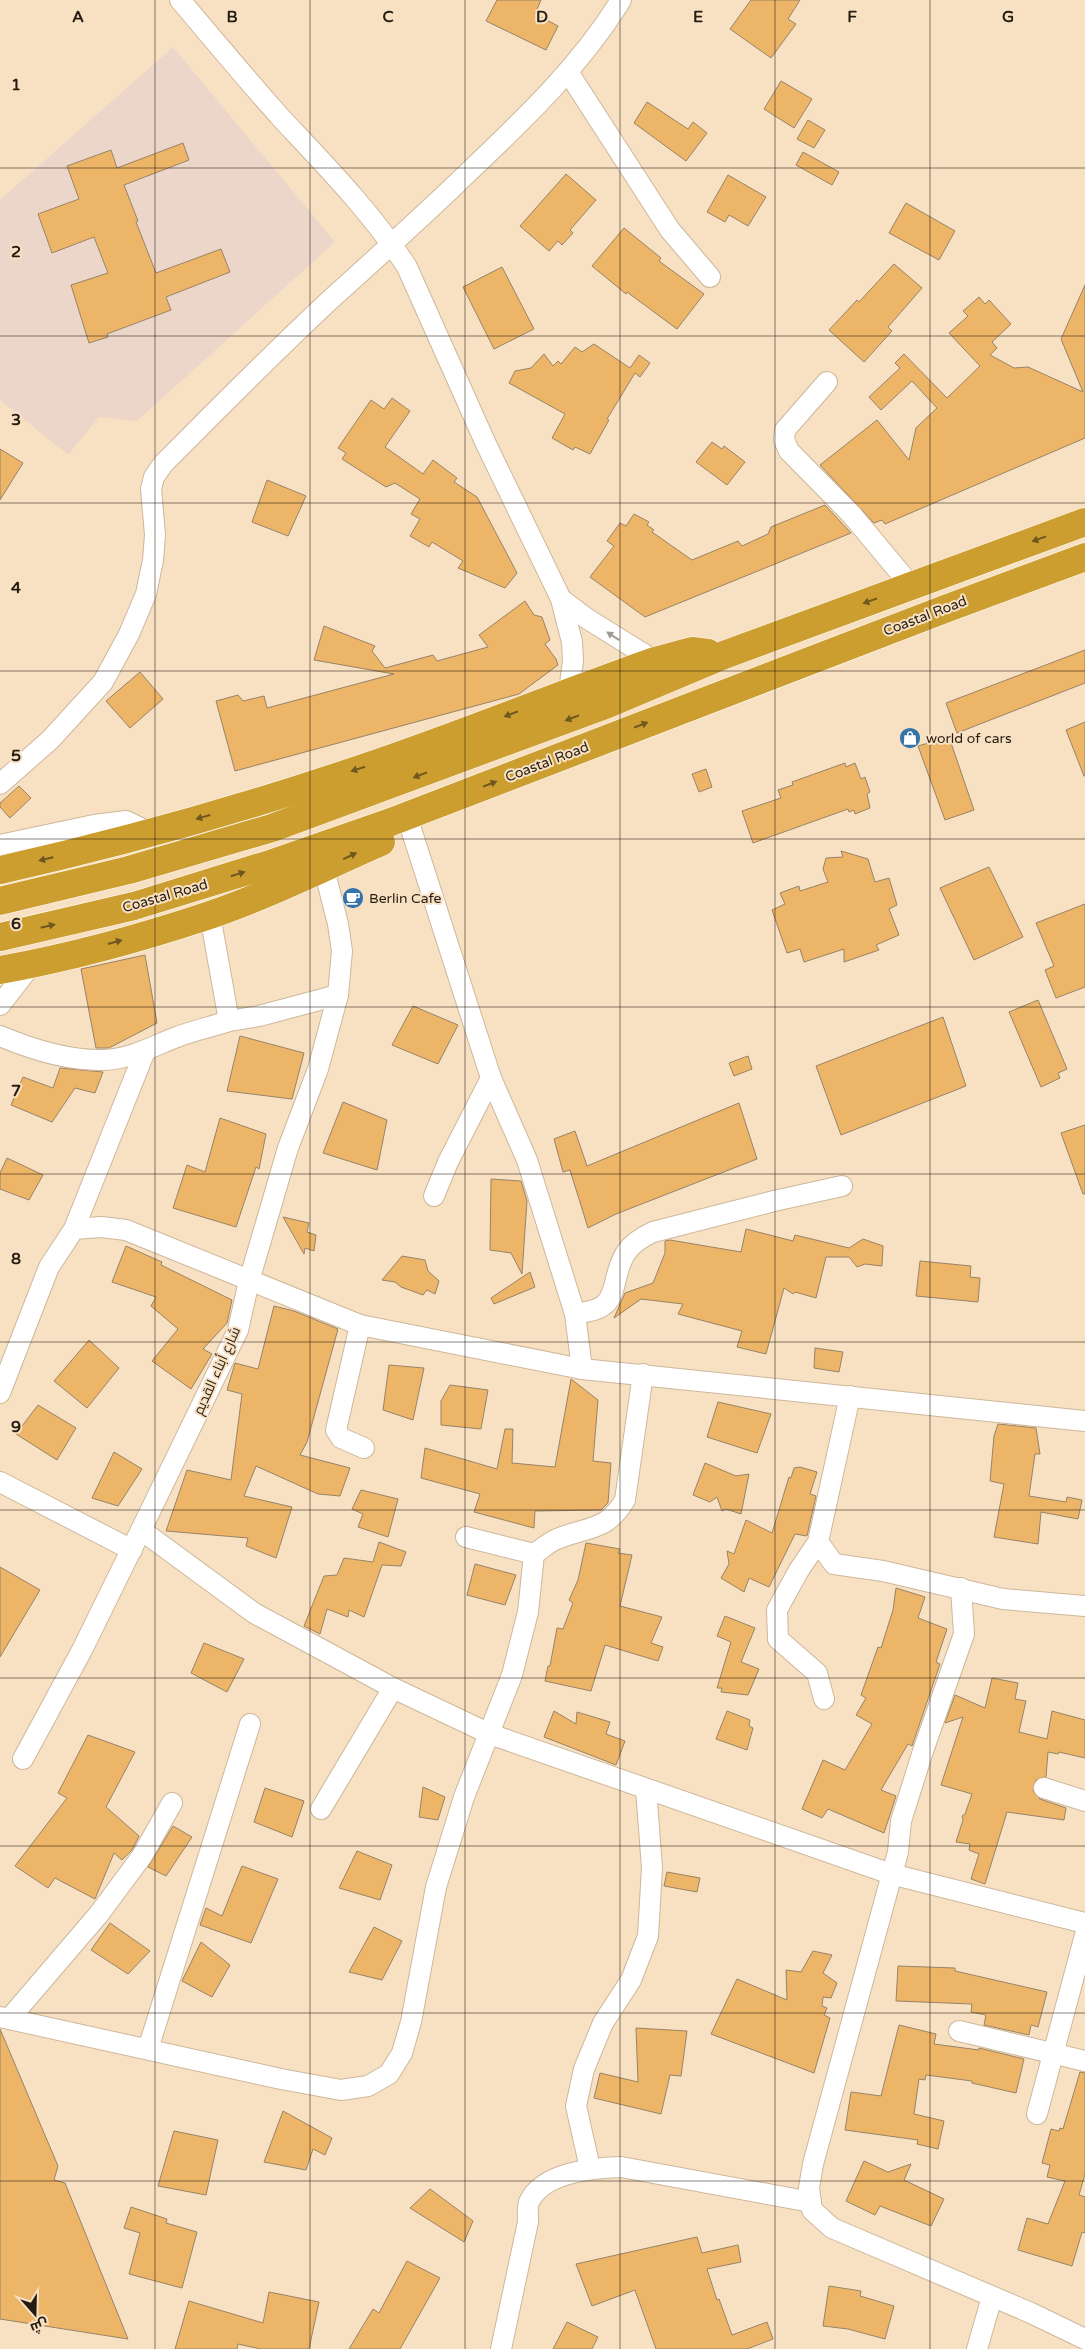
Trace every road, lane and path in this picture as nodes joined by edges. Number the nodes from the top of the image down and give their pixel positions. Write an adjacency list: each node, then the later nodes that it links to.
1 (180, 0): 4 (street)
2 (620, 0): 3 (street)
3 (568, 72): 4 (street); 5 (street)
4 (393, 245): 10 (street); 14 (street)
5 (710, 277)
6 (826, 382): 9 (street)
7 (1085, 522): 9 (highway, one-way to 9)
8 (1085, 557): 15 (highway, Coastal Road, one-way to 8)
9 (911, 586): 11 (highway, one-way to 11)
10 (561, 599): 12 (street, one-way to 10); 13 (street)
11 (724, 655): 12 (highway); 21 (highway, one-way to 21)
12 (655, 661): 13 (highway)
13 (569, 691): 17 (highway, one-way to 17)
14 (0, 784)
15 (451, 799): 16 (highway); 23 (highway, Coastal Road, one-way to 15)
16 (410, 829): 19 (highway, one-way to 16); 31 (street)
17 (150, 832): 18 (street); 20 (highway, one-way to 20)
18 (0, 845)
19 (324, 869): 22 (highway); 26 (street, شارع أبناء القديم)
20 (0, 870)
21 (0, 901)
22 (210, 915): 24 (highway, one-way to 22); 28 (street)
23 (0, 936)
24 (31, 965): 25 (highway); 27 (street)
25 (0, 970)
26 (338, 995): 28 (street); 35 (street, شارع أبناء القديم)
27 (0, 1005)
28 (229, 1021): 30 (street)
29 (0, 1036): 30 (street)
30 (145, 1051): 34 (street)
31 (491, 1078): 33 (street); 36 (street)
32 (842, 1186): 36 (street)
33 (434, 1196)
34 (74, 1229): 35 (street); 40 (street)
35 (249, 1281): 37 (street); 45 (street, شارع أبناء القديم)
36 (575, 1314): 38 (street)
37 (360, 1325): 38 (street); 43 (street)
38 (582, 1369): 39 (street)
39 (642, 1374): 41 (street); 49 (street)
40 (0, 1393)
41 (850, 1396): 42 (street); 47 (street)
42 (1085, 1421)
43 (364, 1448)
44 (0, 1482): 48 (street)
45 (141, 1530): 48 (street, شارع أبناء القديم); 52 (street)
46 (466, 1537): 49 (street)
47 (818, 1542): 50 (street); 53 (street)
48 (132, 1550): 56 (street, شارع أبناء القديم)
49 (534, 1554): 55 (street)
50 (961, 1588): 51 (street); 62 (street)
51 (1085, 1606)
52 (393, 1688): 55 (street); 61 (street)
53 (824, 1699)
54 (250, 1724): 67 (street)
55 (490, 1734): 58 (street); 67 (street)
56 (23, 1759)
57 (1044, 1788): 59 (street)
58 (646, 1789): 62 (street); 71 (street)
59 (1085, 1801)
60 (172, 1803): 65 (street)
61 (321, 1809)
62 (891, 1874): 63 (street); 72 (street)
63 (1085, 1923)
64 (1085, 1935): 68 (street)
65 (5, 2018): 67 (street)
66 (959, 2031): 68 (street)
67 (148, 2050)
68 (1054, 2053): 69 (street); 70 (street)
69 (1085, 2061)
70 (1037, 2114)
71 (590, 2168): 72 (street); 75 (street)
72 (811, 2202): 73 (street)
73 (992, 2297): 74 (street); 76 (street)
74 (1085, 2339)
75 (501, 2349)
76 (977, 2349)

